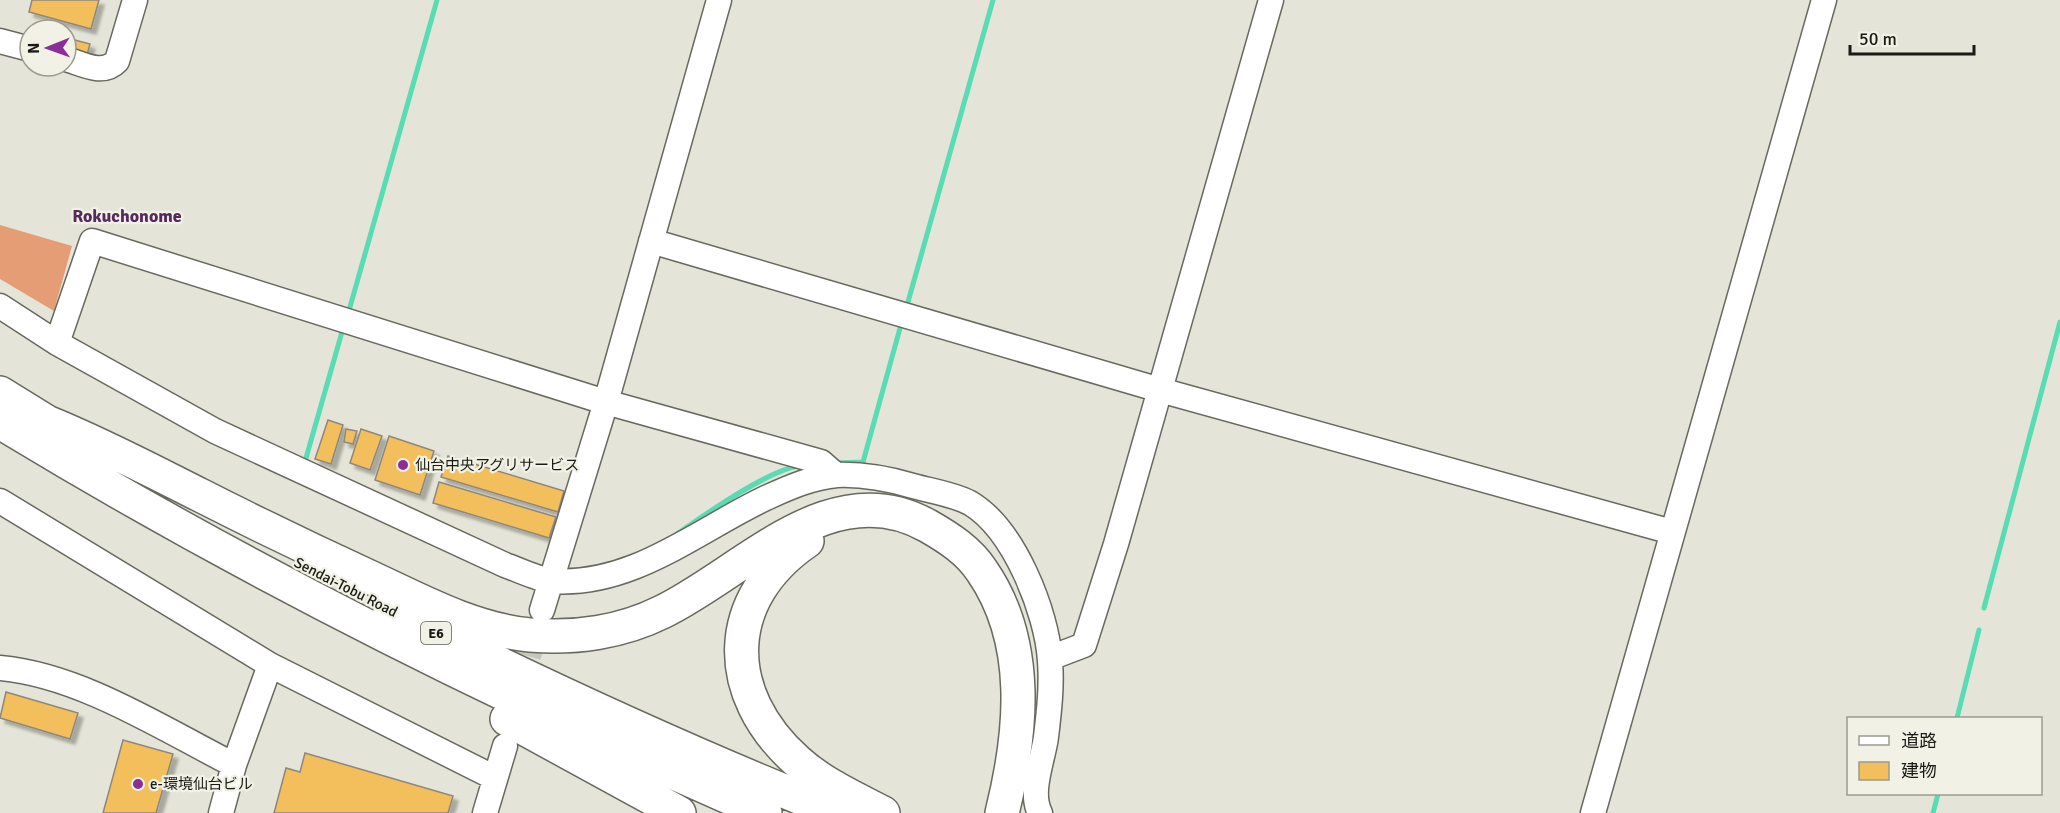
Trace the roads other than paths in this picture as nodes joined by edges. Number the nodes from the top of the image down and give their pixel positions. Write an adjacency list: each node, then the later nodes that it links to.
1 (135, 0): 7 (street)
2 (719, 0): 8 (street)
3 (1271, 0): 11 (street)
4 (1824, 0): 19 (street)
5 (0, 41): 6 (street)
6 (18, 46)
7 (78, 63)
8 (651, 241): 11 (street); 13 (street)
9 (0, 306): 10 (street)
10 (57, 343): 13 (street); 20 (street)
11 (1160, 390): 19 (street); 22 (street)
12 (0, 393): 15 (highway, Sendai-Tobu Road / E6)
13 (599, 400): 16 (street); 20 (street)
14 (0, 423): 18 (highway, Sendai-Tobu Road / E6)
15 (49, 423): 32 (highway, Sendai-Tobu Road / E6); 35 (highway)
16 (828, 469): 20 (street); 22 (street)
17 (0, 501): 23 (street)
18 (185, 529): 30 (highway); 31 (highway, Sendai-Tobu Road / E6)
19 (1672, 532): 37 (street)
20 (550, 581): 21 (street)
21 (542, 610)
22 (1050, 658): 36 (street)
23 (270, 665): 26 (street); 27 (street)
24 (0, 668): 26 (street)
25 (505, 746): 27 (street)
26 (234, 765): 28 (street)
27 (495, 778): 29 (street)
28 (221, 813)
29 (485, 813)
30 (679, 813)
31 (765, 813)
32 (838, 813)
33 (883, 813): 34 (highway)
34 (986, 813)
35 (1002, 813)
36 (1040, 813)
37 (1593, 813)

